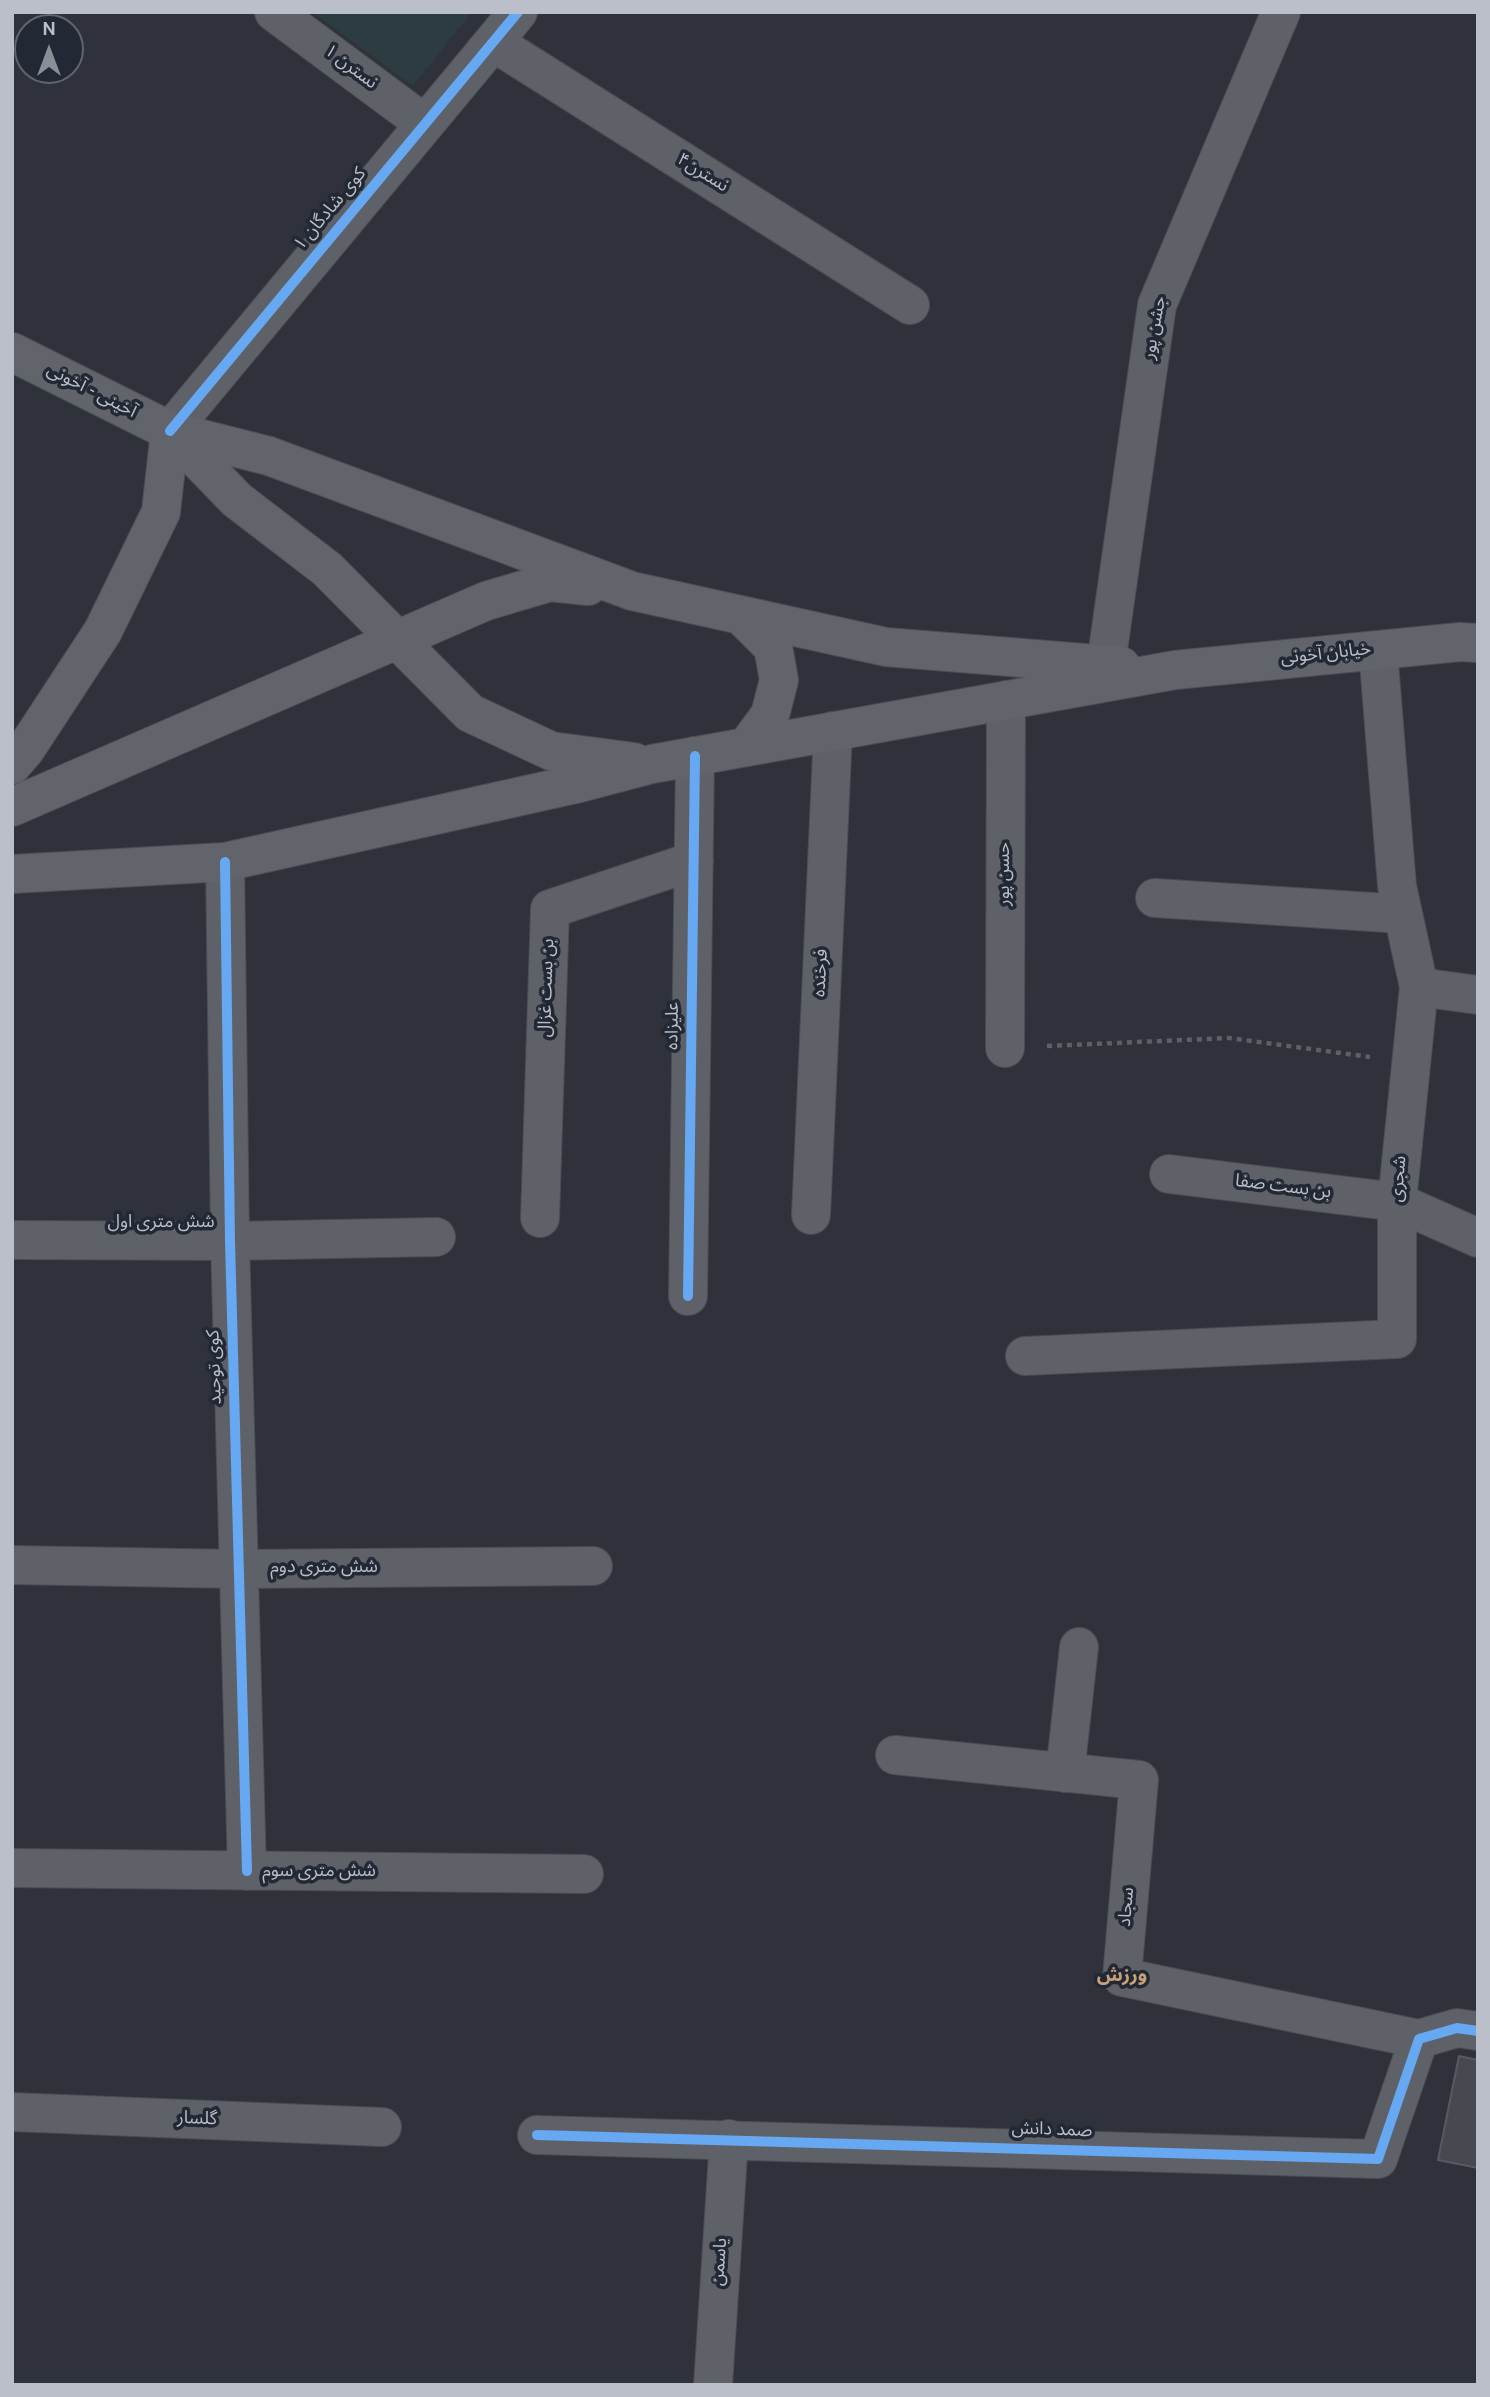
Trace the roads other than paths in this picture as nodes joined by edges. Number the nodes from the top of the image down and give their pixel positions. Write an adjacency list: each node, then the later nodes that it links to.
1 (274, 12): 5 (street, نسترن ۱)
2 (518, 12): 4 (street, کوی شادگان ۱)
3 (1281, 12): 14 (street, جشن پور)
4 (494, 42): 5 (street, کوی شادگان ۱); 6 (street, نسترن۴)
5 (425, 124): 8 (street, کوی شادگان ۱)
6 (910, 305)
7 (12, 352): 8 (main road, آخینی - آخونی)
8 (170, 431): 9 (main road); 11 (main road); 21 (main road)
9 (632, 591): 10 (main road); 11 (main road)
10 (743, 617): 14 (main road); 18 (main road)
11 (398, 639): 20 (main road); 22 (main road)
12 (1478, 643): 13 (main road, خیابان آخونی)
13 (1378, 650): 15 (main road, خیابان آخونی); 27 (street, شجری)
14 (1106, 664): 15 (main road)
15 (1175, 670): 16 (main road)
16 (1006, 700): 17 (main road); 30 (street, حسن پور)
17 (834, 731): 18 (main road); 33 (street, فرخنده)
18 (747, 746): 19 (main road)
19 (695, 756): 20 (main road); 23 (street, علیزاده)
20 (652, 764): 24 (main road)
21 (12, 765)
22 (12, 807)
23 (694, 861): 34 (street, بن بست غزال); 39 (street, علیزاده)
24 (225, 863): 25 (main road); 38 (street, کوی توحید)
25 (12, 874)
26 (1155, 898): 27 (street)
27 (1403, 914): 28 (street, شجری)
28 (1419, 987): 29 (street); 32 (street, شجری)
29 (1478, 995)
30 (1005, 1048)
31 (1169, 1174): 32 (street, بن بست صفا)
32 (1397, 1202): 36 (street, بن بست صفا); 40 (street, شجری)
33 (811, 1215)
34 (540, 1218)
35 (436, 1237): 38 (street, شش متری اول)
36 (1478, 1238)
37 (12, 1240): 38 (street, شش متری اول)
38 (230, 1241): 43 (street, کوی توحید)
39 (688, 1296)
40 (1025, 1356)
41 (12, 1565): 43 (street, شش متری دوم)
42 (593, 1566): 43 (street, شش متری دوم)
43 (239, 1569): 48 (street, کوی توحید)
44 (1079, 1647): 46 (street)
45 (895, 1755): 46 (street, سجاد)
46 (1065, 1773): 51 (street, سجاد)
47 (12, 1868): 48 (street, شش متری سوم)
48 (247, 1871): 49 (street, شش متری سوم)
49 (584, 1874)
50 (1478, 2031): 51 (street)
51 (1419, 2039): 55 (street, صمد دانش)
52 (12, 2112): 53 (street, گلسار)
53 (382, 2127)
54 (537, 2135): 55 (street, صمد دانش)
55 (729, 2139): 56 (street, یاسمن)
56 (713, 2385)

